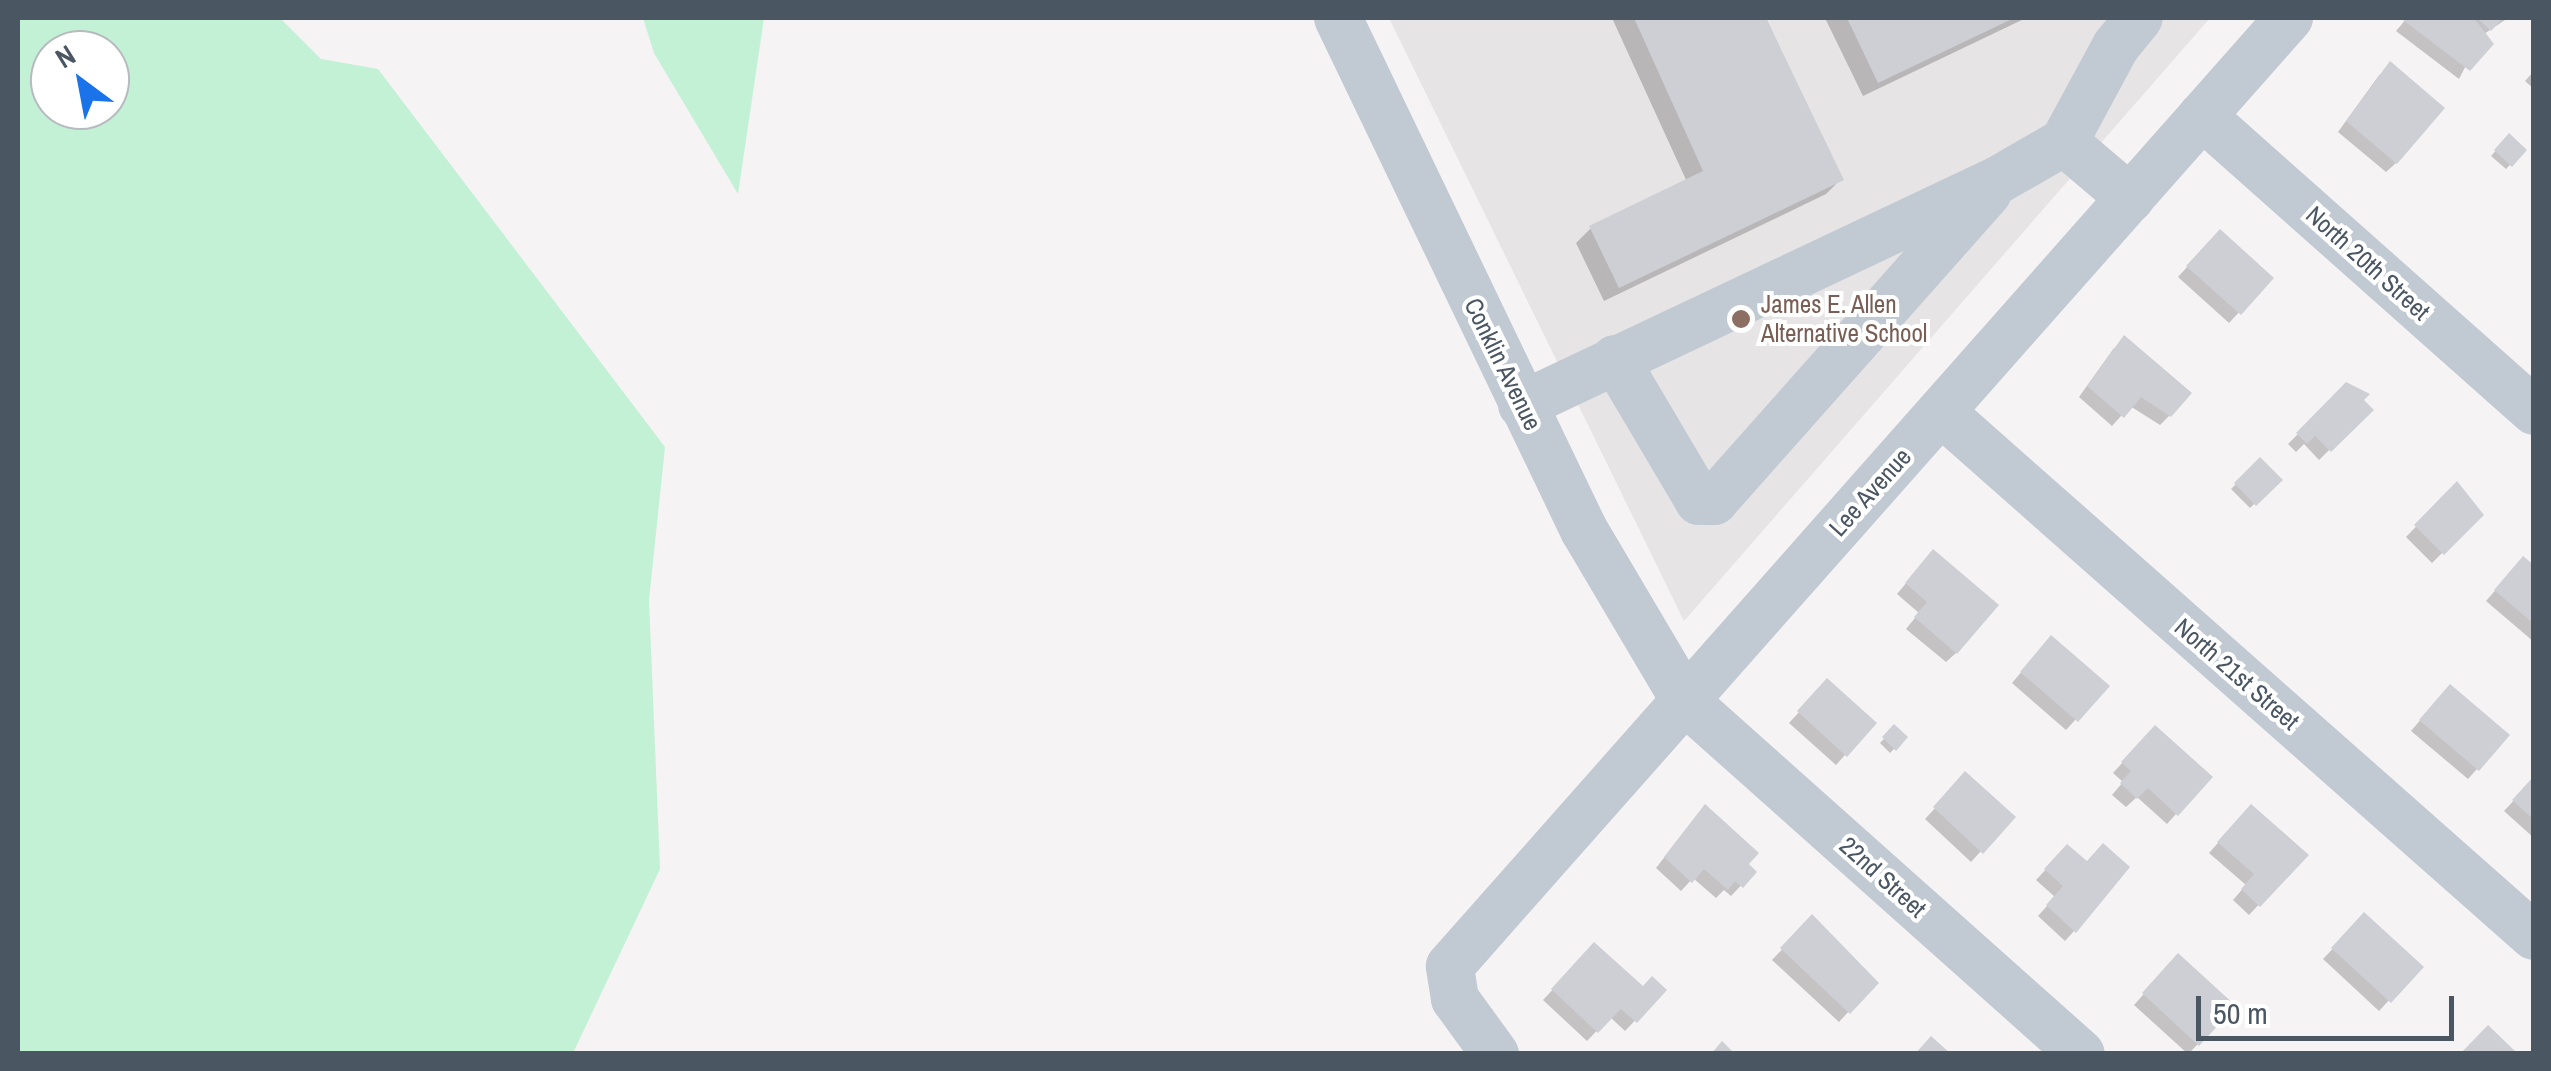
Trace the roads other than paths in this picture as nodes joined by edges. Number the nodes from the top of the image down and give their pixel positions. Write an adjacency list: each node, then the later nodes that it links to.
1 (1338, 18): 9 (street, Conklin Avenue)
2 (2139, 18): 5 (street)
3 (2289, 18): 4 (street, Lee Avenue)
4 (2202, 116): 7 (street, Lee Avenue); 10 (street, North 20th Street)
5 (2064, 142): 6 (street); 7 (street)
6 (1998, 180): 8 (street); 8 (street)
7 (2130, 198): 11 (street, Lee Avenue)
8 (1615, 359): 9 (street)
9 (1522, 405): 12 (street, Conklin Avenue)
10 (2534, 410)
11 (1941, 412): 12 (street, Lee Avenue); 13 (street, North 21st Street)
12 (1684, 701): 14 (street, Lee Avenue); 15 (street, 22nd Street)
13 (2534, 936)
14 (1495, 1054)
15 (2080, 1054)

